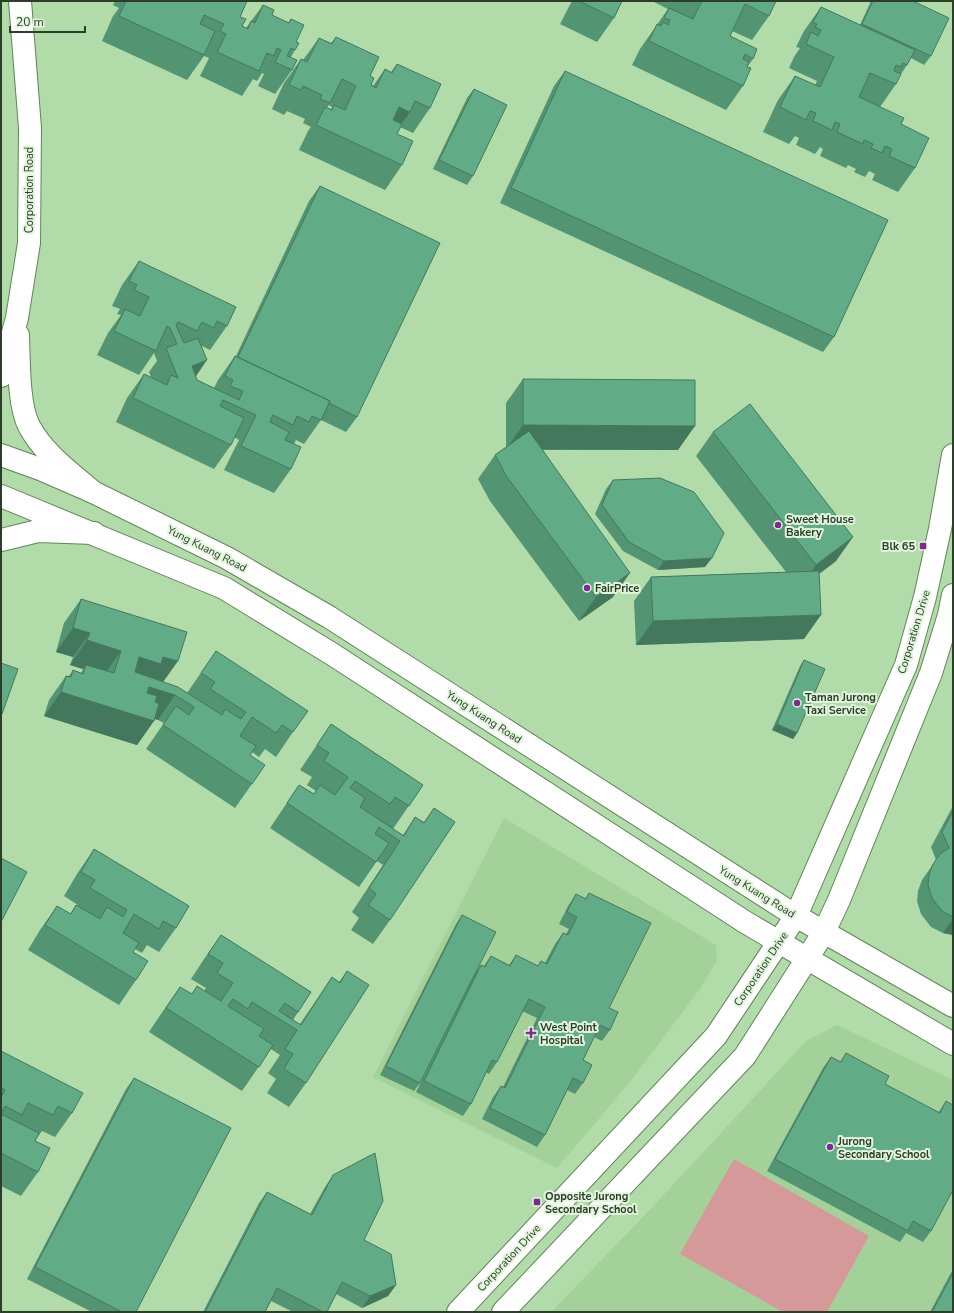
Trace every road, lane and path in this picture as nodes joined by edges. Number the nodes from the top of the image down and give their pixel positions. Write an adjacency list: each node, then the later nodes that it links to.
1 (20, 1): 2 (street, Corporation Road)
2 (17, 318): 3 (street, Corporation Road); 6 (street)
3 (1, 376)
4 (1, 455): 6 (street, Yung Kuang Road)
5 (953, 455): 11 (street, Corporation Drive)
6 (93, 492): 11 (street, Yung Kuang Road)
7 (1, 496): 8 (street)
8 (94, 533): 9 (street); 13 (street)
9 (1, 540)
10 (953, 595): 12 (street)
11 (796, 916): 12 (street, Yung Kuang Road); 13 (street, Corporation Drive)
12 (824, 932): 14 (street); 15 (street, Yung Kuang Road)
13 (779, 943): 14 (street); 17 (street, Corporation Drive)
14 (808, 959): 16 (street); 18 (street)
15 (953, 1006)
16 (953, 1044)
17 (458, 1312)
18 (503, 1312)

